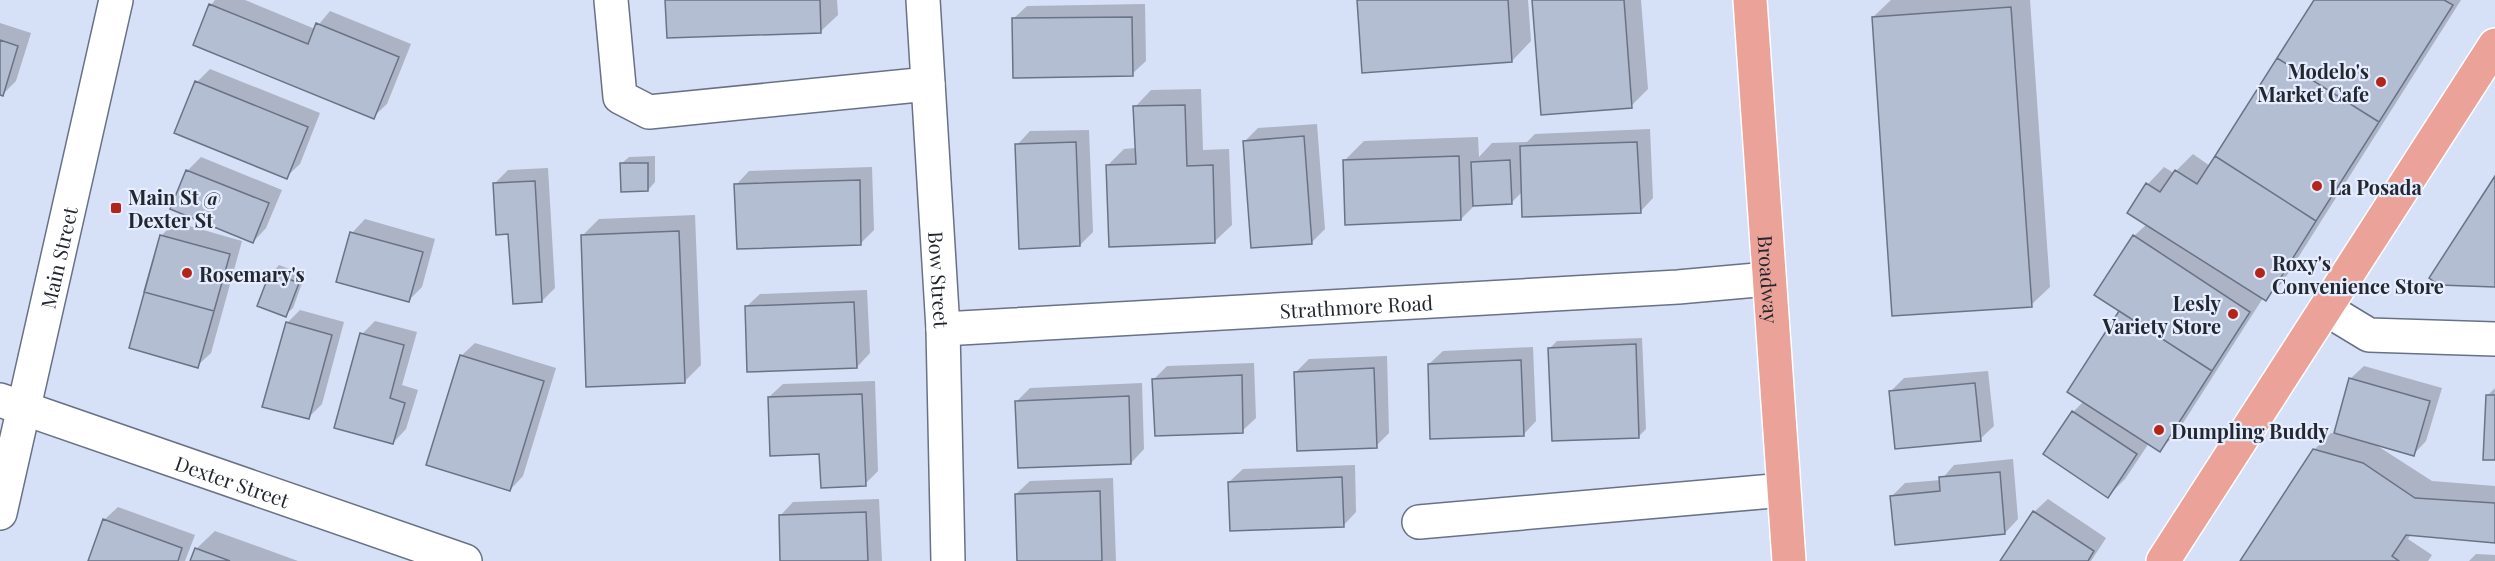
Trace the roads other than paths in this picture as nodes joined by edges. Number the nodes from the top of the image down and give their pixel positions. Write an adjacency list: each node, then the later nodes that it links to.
1 (116, 0): 11 (street, Main Street)
2 (611, 0): 6 (street)
3 (923, 0): 6 (street, Bow Street)
4 (1750, 0): 7 (main road, Broadway)
5 (2495, 45): 8 (main road)
6 (928, 84): 9 (street, Bow Street)
7 (1768, 279): 9 (street, Strathmore Road); 12 (main road, Broadway)
8 (2326, 309): 10 (street); 18 (main road)
9 (943, 329): 16 (street, Bow Street)
10 (2495, 339)
11 (13, 404): 13 (street, Main Street); 15 (street, Dexter Street)
12 (1784, 490): 14 (street); 17 (main road, Broadway)
13 (0, 513)
14 (1419, 522)
15 (465, 561)
16 (948, 561)
17 (1789, 561)
18 (2163, 561)

